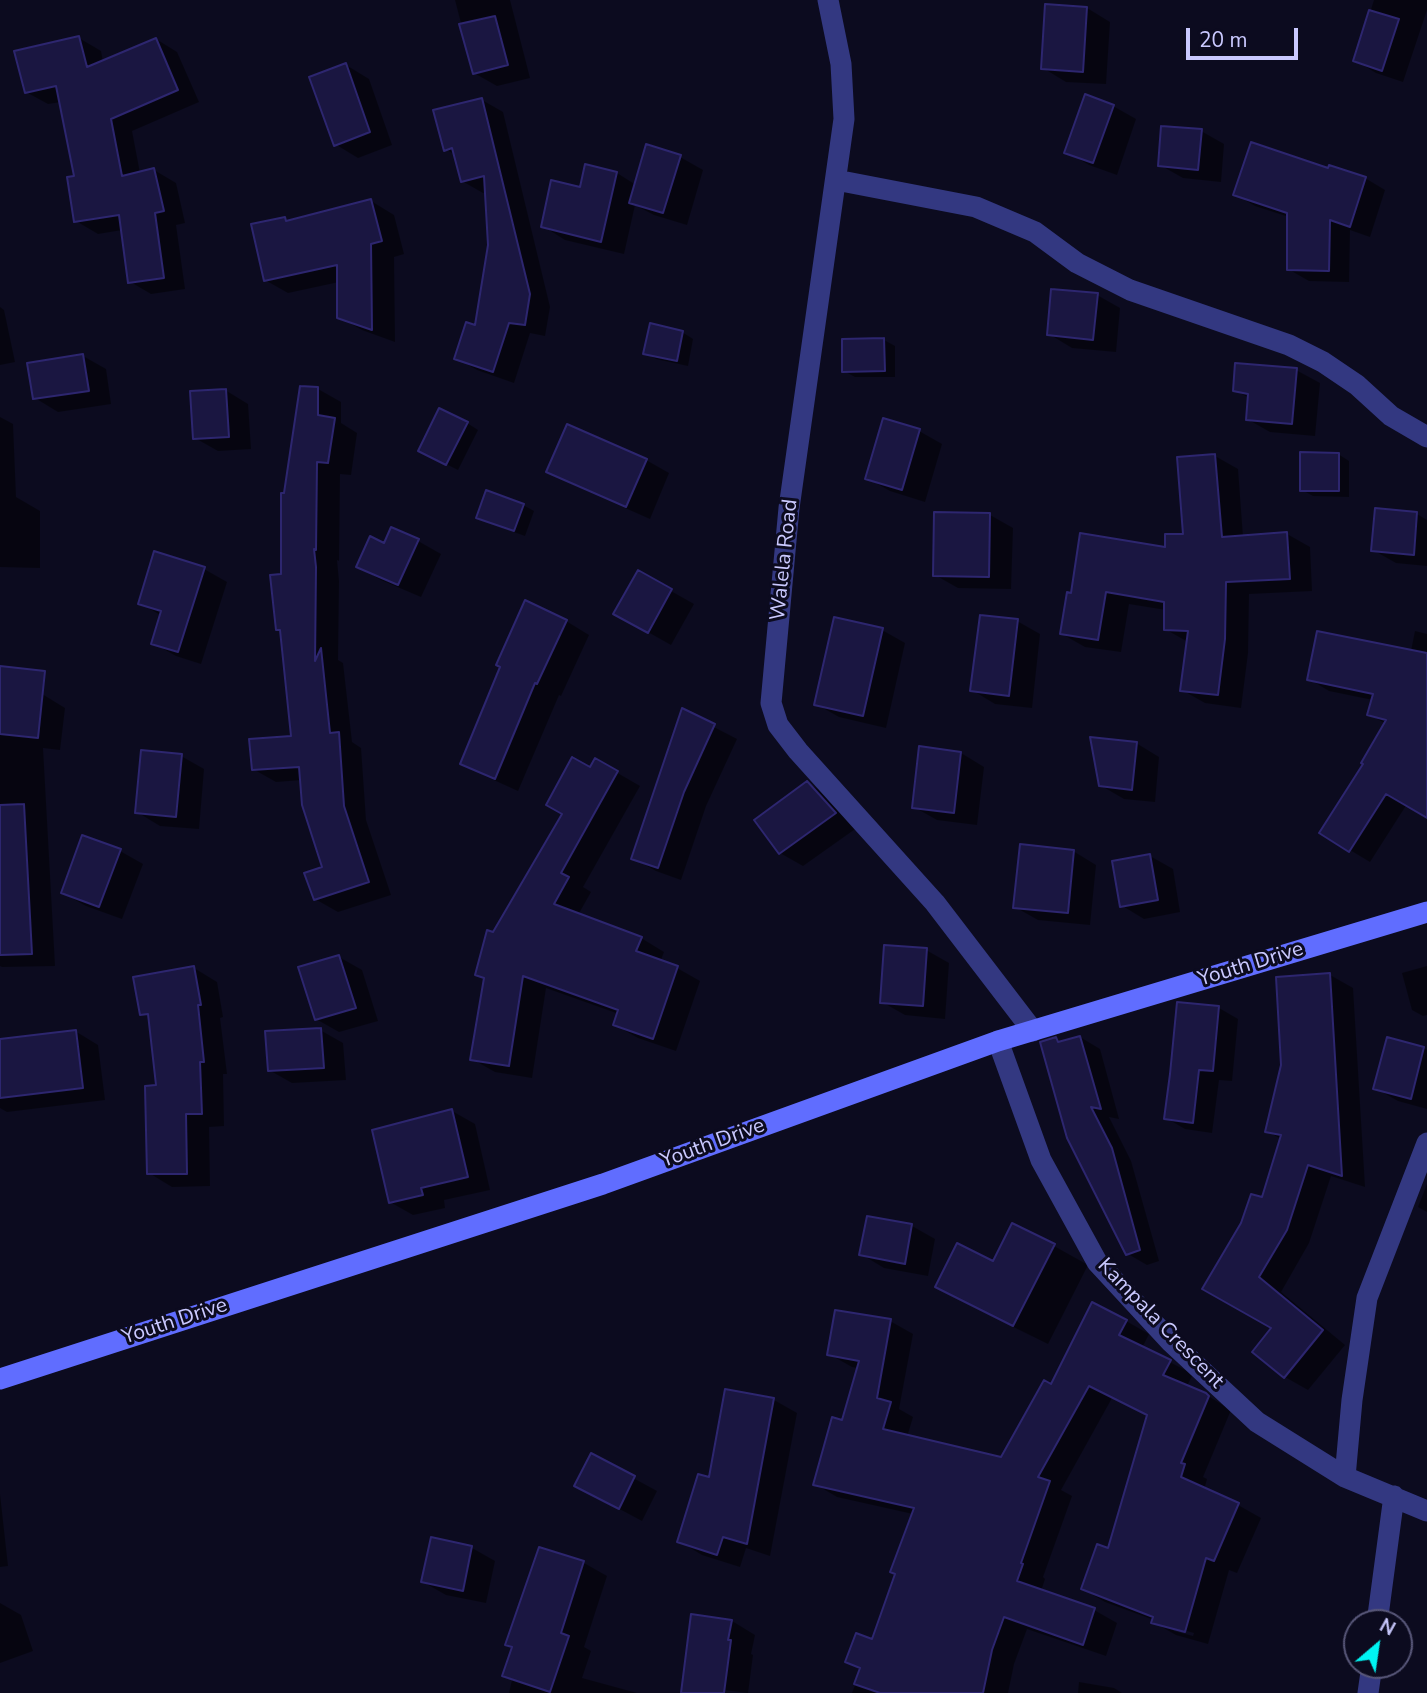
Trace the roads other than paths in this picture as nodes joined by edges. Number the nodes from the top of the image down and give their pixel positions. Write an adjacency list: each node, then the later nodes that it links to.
1 (828, 0): 2 (street, Walela Road)
2 (836, 180): 3 (street); 5 (street, Walela Road)
3 (1427, 437)
4 (1427, 912): 5 (street, Youth Drive)
5 (1033, 1031): 6 (street, Youth Drive)
6 (999, 1041): 8 (street, Youth Drive); 9 (street, Kampala Crescent)
7 (1427, 1143): 9 (street)
8 (0, 1379)
9 (1345, 1477): 10 (street, Kampala Crescent)
10 (1394, 1496): 11 (street, Kampala Crescent); 12 (street)
11 (1427, 1511)
12 (1379, 1609)

